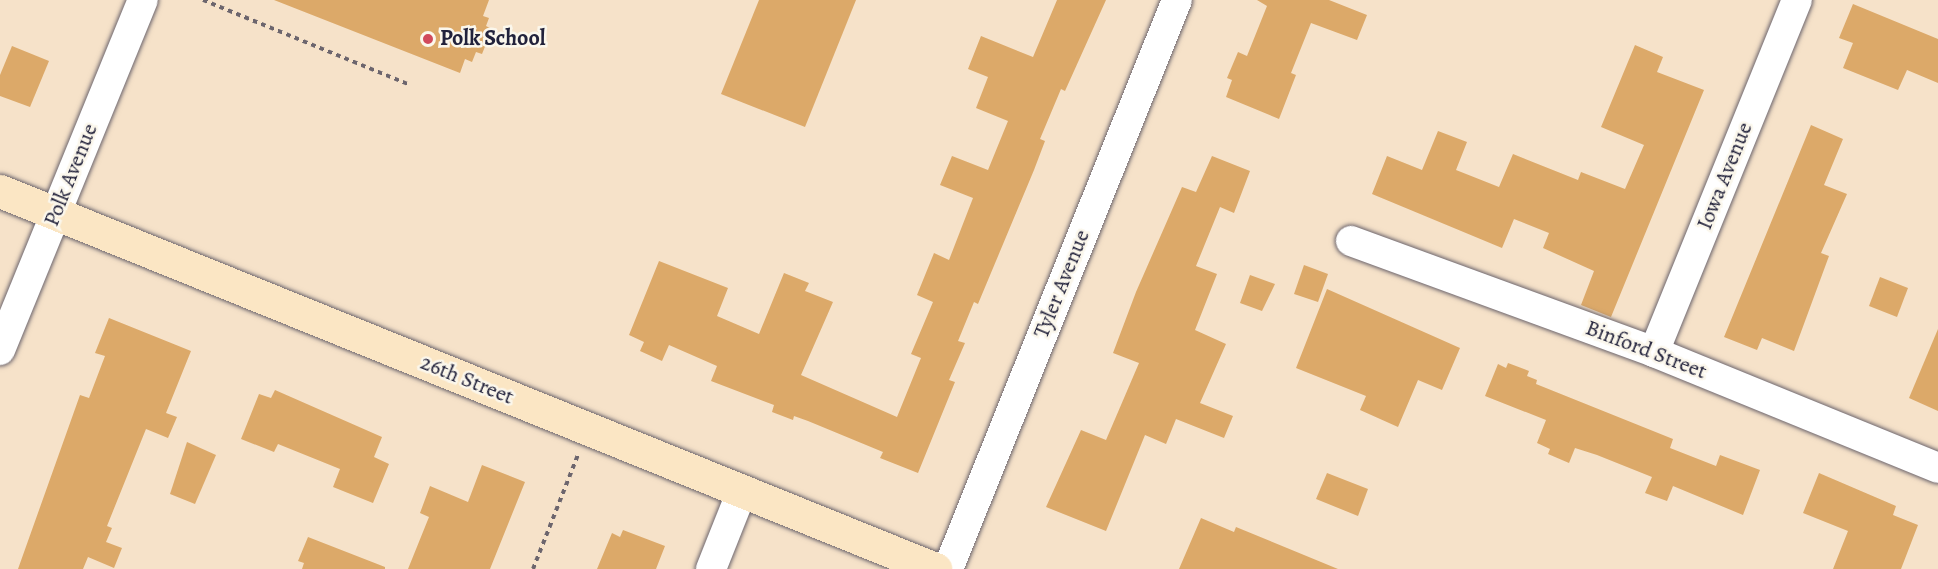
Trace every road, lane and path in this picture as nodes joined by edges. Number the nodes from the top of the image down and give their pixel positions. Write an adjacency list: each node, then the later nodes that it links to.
1 (143, 0): 7 (street, Polk Avenue)
2 (203, 0): 5 (path)
3 (1177, 0): 17 (street, Tyler Avenue)
4 (1797, 0): 10 (street, Iowa Avenue)
5 (408, 84)
6 (0, 191): 7 (street, 26th Street)
7 (55, 213): 9 (street, Polk Avenue); 11 (street, 26th Street)
8 (1351, 241): 10 (street, Binford Street)
9 (0, 350)
10 (1654, 352): 12 (street, Binford Street)
11 (588, 429): 13 (street, 26th Street); 14 (path)
12 (1938, 468)
13 (742, 491): 15 (street); 16 (street, 26th Street)
14 (534, 569)
15 (711, 569)
16 (935, 569)
17 (948, 569)

